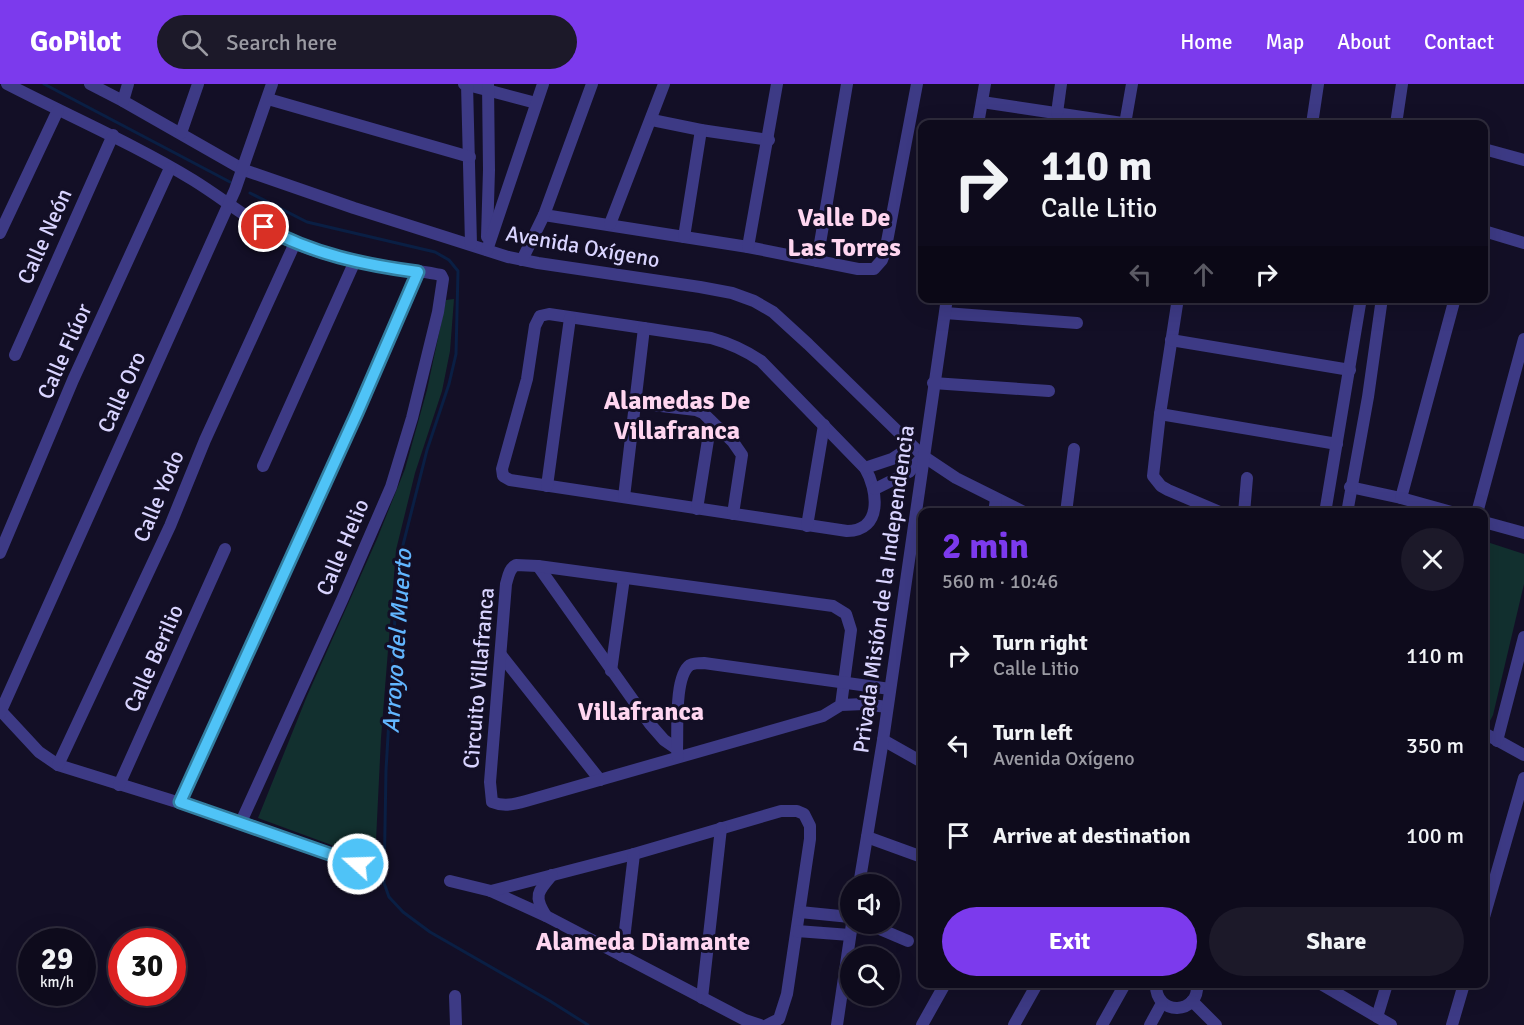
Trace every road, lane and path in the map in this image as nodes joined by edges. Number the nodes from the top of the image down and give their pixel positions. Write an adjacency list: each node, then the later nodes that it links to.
1 (7, 84): 23 (street)
2 (90, 84): 20 (street, Avenida Oxígeno)
3 (128, 84): 20 (street)
4 (198, 84): 32 (street)
5 (272, 84): 19 (street, Calle Oro)
6 (466, 84): 18 (street); 36 (street)
7 (543, 84): 22 (street)
8 (592, 84): 41 (street)
9 (664, 84): 25 (street)
10 (777, 84): 34 (street)
11 (847, 84): 53 (street)
12 (916, 84): 53 (street)
13 (985, 84): 21 (street)
14 (1061, 84): 24 (street)
15 (1131, 84): 28 (street)
16 (1318, 84): 29 (street)
17 (1402, 84): 30 (street)
18 (488, 87): 22 (street); 50 (street)
19 (268, 99): 36 (street); 39 (street, Calle Oro)
20 (123, 101): 32 (street, Avenida Oxígeno)
21 (982, 102): 24 (street); 26 (street)
22 (536, 103): 50 (street)
23 (58, 110): 33 (street); 44 (street)
24 (1057, 113): 27 (street)
25 (652, 120): 31 (street); 42 (street)
26 (979, 120)
27 (1102, 120)
28 (1127, 120)
29 (1313, 120)
30 (1398, 120)
31 (701, 130): 34 (street); 45 (street)
32 (181, 133): 39 (street, Avenida Oxígeno)
33 (112, 135): 38 (street); 66 (street, Calle Neón)
34 (769, 140): 49 (street)
35 (1488, 149): 37 (street)
36 (470, 157): 48 (street)
37 (1524, 160)
38 (170, 168): 40 (street); 102 (street, Calle Flúor)
39 (244, 170): 40 (street, Calle Oro); 48 (street, Avenida Oxígeno)
40 (228, 205): 46 (street); 112 (street, Calle Oro)
41 (544, 214): 42 (street); 51 (street)
42 (610, 224): 45 (street)
43 (1488, 232): 47 (street)
44 (0, 233)
45 (684, 237): 49 (street)
46 (295, 243): 52 (street); 119 (street, Calle Yodo)
47 (1524, 243)
48 (471, 244): 50 (street, Avenida Oxígeno)
49 (748, 247): 53 (street)
50 (487, 250): 51 (street, Avenida Oxígeno)
51 (522, 260): 75 (street, Avenida Oxígeno)
52 (355, 261): 54 (street); 78 (street)
53 (816, 261)
54 (418, 272): 123 (street); 124 (street, Calle Helio)
55 (946, 303): 60 (street, Privada Misión de la Independencia)
56 (1177, 303): 65 (street)
57 (1358, 303): 67 (street)
58 (1381, 303): 82 (street)
59 (1454, 303): 85 (street)
60 (945, 313): 62 (street); 68 (street, Privada Misión de la Independencia)
61 (570, 318): 63 (street); 81 (street); 81 (street)
62 (1077, 323)
63 (644, 328): 70 (street); 73 (street)
64 (1524, 339): 95 (street)
65 (1171, 340): 67 (street); 71 (street)
66 (15, 355)
67 (1350, 370): 74 (street)
68 (933, 383): 69 (street); 77 (street, Privada Misión de la Independencia)
69 (1049, 391)
70 (635, 403): 72 (street); 84 (street)
71 (1160, 414): 74 (street); 90 (street)
72 (711, 421): 96 (street); 97 (street)
73 (824, 425): 79 (street); 99 (street)
74 (1337, 444): 92 (street)
75 (912, 446): 77 (street, Avenida Oxígeno); 79 (street)
76 (1074, 449): 89 (street)
77 (923, 456): 83 (street); 86 (street, Avenida Oxígeno); 109 (street, Privada Misión de la Independencia)
78 (263, 466)
79 (865, 468): 83 (street)
80 (1247, 478): 91 (street)
81 (547, 486): 84 (street)
82 (1350, 487): 85 (street); 93 (street)
83 (875, 489): 99 (street)
84 (624, 497): 96 (street)
85 (1401, 498): 94 (street)
86 (996, 500): 87 (street); 88 (street, Avenida Oxígeno)
87 (995, 508)
88 (1014, 508)
89 (1067, 508)
90 (1210, 508)
91 (1244, 508)
92 (1326, 508)
93 (1348, 508)
94 (1437, 508)
95 (1478, 508)
96 (697, 509): 97 (street)
97 (734, 514): 99 (street)
98 (1488, 523): 100 (street)
99 (807, 526)
100 (1524, 533)
101 (225, 549): 122 (street, Calle Berilio)
102 (0, 553)
103 (537, 566): 104 (street, Circuito Villafranca); 106 (street, Circuito Villafranca); 107 (street)
104 (624, 578): 107 (street); 108 (street, Circuito Villafranca)
105 (1524, 636): 115 (street)
106 (501, 655): 121 (street); 121 (street, Circuito Villafranca)
107 (611, 671): 116 (street)
108 (844, 683): 109 (street); 110 (street, Circuito Villafranca); 116 (street)
109 (890, 689): 111 (street, Privada Misión de la Independencia)
110 (841, 705): 111 (street, Circuito Villafranca); 116 (street, Circuito Villafranca)
111 (887, 707): 114 (street, Privada Misión de la Independencia)
112 (0, 711): 119 (street)
113 (1488, 735): 115 (street)
114 (883, 740): 118 (street); 126 (street, Privada Misión de la Independencia)
115 (1497, 741): 117 (street)
116 (678, 753): 121 (street, Circuito Villafranca)
117 (1524, 755)
118 (918, 760)
119 (58, 765): 122 (street)
120 (1524, 778): 134 (street)
121 (600, 780)
122 (119, 785): 123 (street)
123 (180, 802): 124 (street)
124 (241, 822): 129 (street)
125 (721, 828): 127 (street); 135 (street); 153 (street)
126 (867, 837): 128 (street); 130 (street, Privada Misión de la Independencia)
127 (634, 854): 131 (street); 143 (street)
128 (918, 856)
129 (358, 864)
130 (861, 874)
131 (552, 875): 133 (street); 136 (street)
132 (450, 881): 133 (street)
133 (491, 891): 136 (street)
134 (1488, 903)
135 (800, 912): 137 (street); 139 (street)
136 (546, 916): 143 (street)
137 (840, 916)
138 (840, 929): 139 (street)
139 (797, 931): 159 (street)
140 (850, 934): 160 (street)
141 (891, 934): 142 (street)
142 (908, 941)
143 (622, 956): 153 (street)
144 (943, 988): 161 (street)
145 (1035, 988): 162 (street)
146 (1123, 988): 163 (street)
147 (1157, 988): 155 (street)
148 (1197, 988): 154 (street)
149 (1328, 988): 156 (street)
150 (1386, 988): 156 (street)
151 (1463, 988): 167 (street)
152 (455, 996): 157 (street)
153 (702, 998): 158 (street)
154 (1192, 1001): 155 (street); 165 (street)
155 (1162, 1003): 164 (street)
156 (1377, 1017): 166 (street)
157 (457, 1024)
158 (760, 1025)
159 (767, 1025)
160 (837, 1025)
161 (922, 1025)
162 (1014, 1025)
163 (1102, 1025)
164 (1150, 1025)
165 (1216, 1025)
166 (1391, 1025)
167 (1452, 1025)

